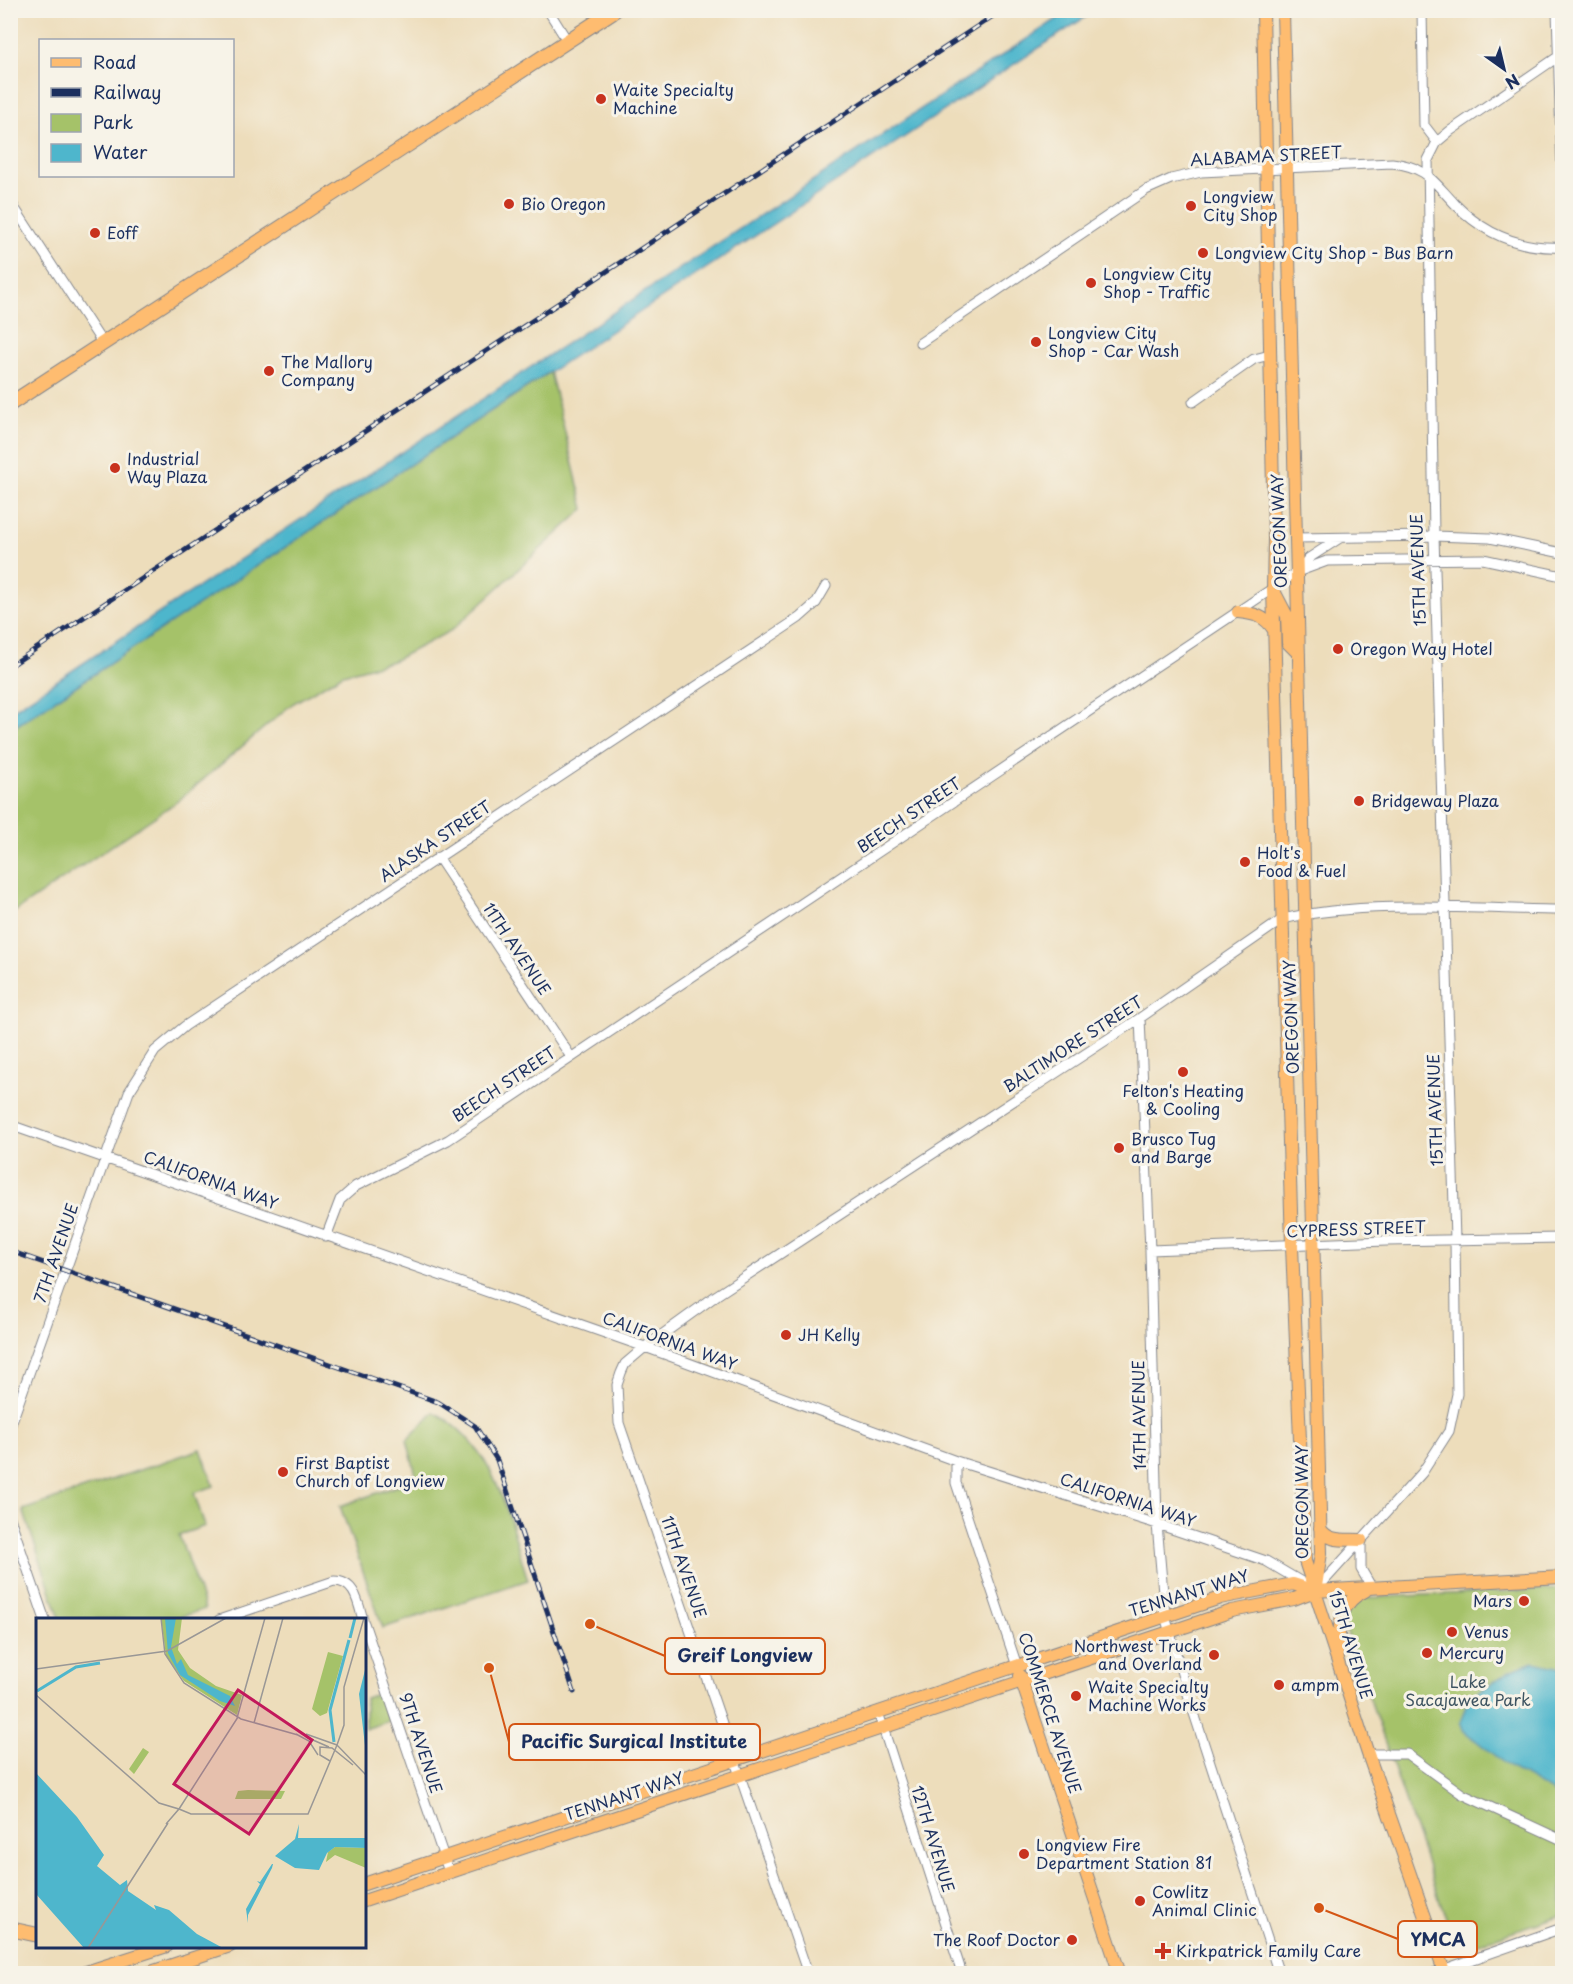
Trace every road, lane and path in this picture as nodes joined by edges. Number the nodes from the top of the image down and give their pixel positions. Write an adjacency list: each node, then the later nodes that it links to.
1 (548, 10): 7 (street)
2 (615, 10): 7 (highway)
3 (1263, 10): 10 (main road, OREGON WAY)
4 (1282, 10): 11 (main road, OREGON WAY)
5 (1422, 10): 9 (street)
6 (1557, 10): 8 (street)
7 (568, 42): 17 (highway)
8 (1561, 56): 9 (street); 13 (street)
9 (1437, 142): 12 (street, 15TH AVENUE)
10 (1266, 168): 11 (street, ALABAMA STREET); 16 (street, ALABAMA STREET); 18 (main road, OREGON WAY)
11 (1288, 168): 12 (street, ALABAMA STREET); 23 (main road, OREGON WAY)
12 (1428, 173): 15 (street, ALABAMA STREET); 22 (street, 15TH AVENUE)
13 (1563, 175)
14 (10, 201): 17 (street)
15 (1563, 247)
16 (920, 343)
17 (103, 344): 20 (highway)
18 (1270, 355): 19 (street); 29 (main road, OREGON WAY)
19 (1193, 402)
20 (10, 404)
21 (1345, 536): 22 (street); 23 (street); 26 (street)
22 (1434, 536): 24 (street); 25 (street, 15TH AVENUE)
23 (1295, 538): 26 (main road, OREGON WAY)
24 (1563, 553)
25 (1434, 560): 26 (street, BEECH STREET); 27 (street, BEECH STREET); 34 (street, 15TH AVENUE)
26 (1297, 572): 29 (street, BEECH STREET); 32 (main road, OREGON WAY)
27 (1563, 576)
28 (826, 586): 33 (street, ALASKA STREET)
29 (1273, 589): 30 (street, BEECH STREET); 31 (main road, OREGON WAY); 32 (main road)
30 (1238, 612): 31 (main road); 39 (street, BEECH STREET)
31 (1274, 630): 37 (main road, OREGON WAY)
32 (1299, 654): 36 (main road, OREGON WAY)
33 (438, 857): 39 (street, 11TH AVENUE); 41 (street, ALASKA STREET)
34 (1446, 908): 35 (street, BALTIMORE STREET); 36 (street, BALTIMORE STREET); 44 (street, 15TH AVENUE)
35 (1563, 910)
36 (1305, 914): 37 (street, BALTIMORE STREET); 45 (main road, OREGON WAY)
37 (1284, 919): 38 (street, BALTIMORE STREET); 46 (main road, OREGON WAY)
38 (1140, 1018): 47 (street, 14TH AVENUE); 48 (street, BALTIMORE STREET)
39 (571, 1057): 42 (street, BEECH STREET)
40 (10, 1125): 41 (street, CALIFORNIA WAY)
41 (105, 1158): 42 (street, CALIFORNIA WAY); 49 (street, 7TH AVENUE)
42 (326, 1237): 48 (street, CALIFORNIA WAY)
43 (1563, 1238): 44 (street, CYPRESS STREET)
44 (1455, 1240): 45 (street, CYPRESS STREET); 54 (street, 15TH AVENUE)
45 (1314, 1244): 46 (street, CYPRESS STREET); 53 (main road, OREGON WAY)
46 (1292, 1246): 47 (street, CYPRESS STREET); 57 (main road, OREGON WAY)
47 (1150, 1250): 52 (street, 14TH AVENUE)
48 (645, 1347): 50 (street, CALIFORNIA WAY); 70 (street, 11TH AVENUE)
49 (10, 1427)
50 (956, 1461): 52 (street, CALIFORNIA WAY); 65 (street, COMMERCE AVENUE)
51 (10, 1518): 59 (street)
52 (1157, 1524): 57 (street, CALIFORNIA WAY); 58 (street, 14TH AVENUE)
53 (1320, 1528): 54 (main road); 57 (main road, OREGON WAY)
54 (1361, 1540): 56 (street); 57 (street, 15TH AVENUE)
55 (1563, 1577): 56 (main road)
56 (1372, 1588): 57 (main road); 64 (main road)
57 (1315, 1591): 58 (main road, TENNANT WAY); 63 (main road, TENNANT WAY); 64 (main road, 15TH AVENUE)
58 (1165, 1616): 63 (street, 14TH AVENUE); 65 (main road, TENNANT WAY)
59 (44, 1618)
60 (225, 1618): 61 (street, 9TH AVENUE)
61 (363, 1618)
62 (366, 1627): 73 (street, 9TH AVENUE)
63 (1169, 1631): 66 (main road, TENNANT WAY); 89 (street, 14TH AVENUE)
64 (1337, 1659): 69 (main road, 15TH AVENUE)
65 (1017, 1666): 66 (main road, COMMERCE AVENUE); 67 (main road, TENNANT WAY)
66 (1021, 1681): 68 (main road, TENNANT WAY); 88 (main road, COMMERCE AVENUE)
67 (878, 1712): 68 (street, 12TH AVENUE); 70 (main road, TENNANT WAY)
68 (883, 1727): 71 (main road, TENNANT WAY); 87 (street, 12TH AVENUE)
69 (1368, 1754): 72 (street); 83 (main road, 15TH AVENUE)
70 (734, 1760): 71 (street, 11TH AVENUE); 73 (main road, TENNANT WAY)
71 (740, 1775): 74 (main road, TENNANT WAY); 86 (street, 11TH AVENUE)
72 (1563, 1840)
73 (443, 1857): 74 (street, 9TH AVENUE); 75 (main road, TENNANT WAY)
74 (449, 1872): 76 (main road, TENNANT WAY)
75 (366, 1883)
76 (366, 1900)
77 (1563, 1928): 83 (street)
78 (10, 1929): 79 (highway)
79 (36, 1935)
80 (164, 1948): 84 (main road)
81 (227, 1948): 82 (main road)
82 (166, 1970): 85 (main road)
83 (1444, 1971): 90 (street)
84 (80, 1974)
85 (146, 1974)
86 (808, 1974)
87 (962, 1974)
88 (1120, 1974)
89 (1279, 1974)
90 (1431, 1974)

